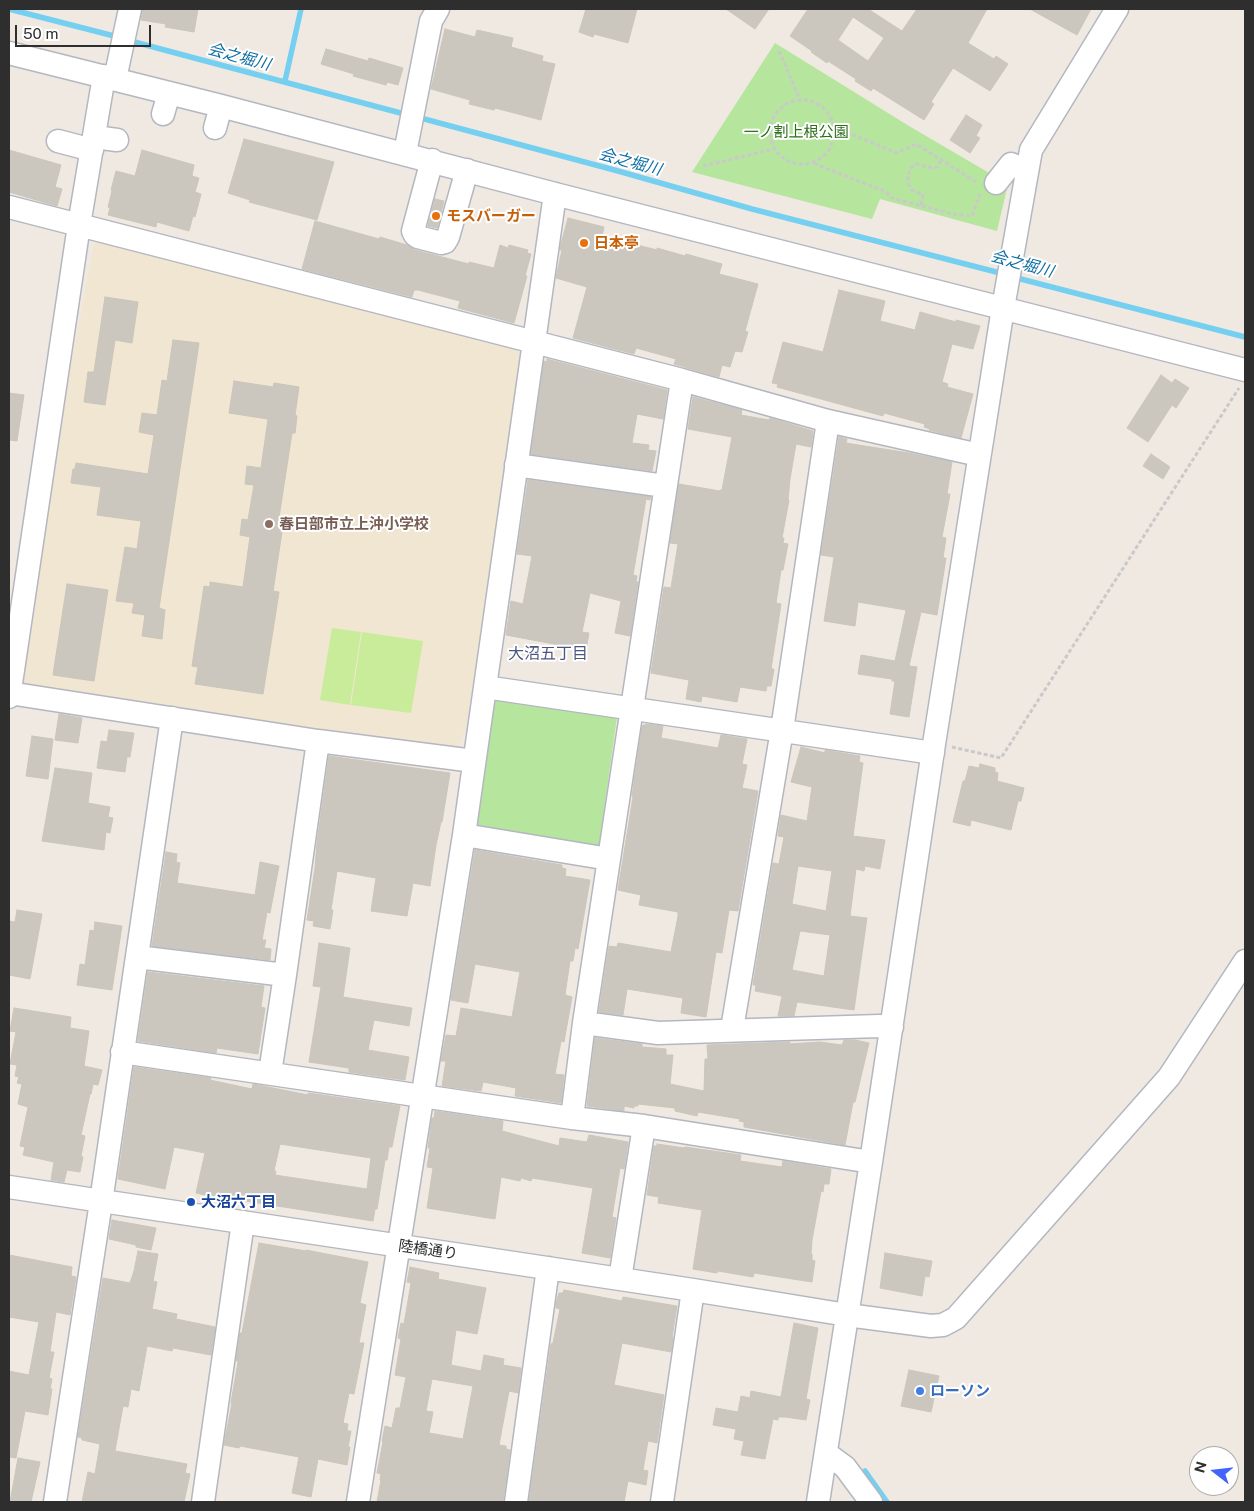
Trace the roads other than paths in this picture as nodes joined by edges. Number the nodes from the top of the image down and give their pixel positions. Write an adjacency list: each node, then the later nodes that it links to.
1 (438, 9): 11 (street)
2 (1118, 9): 13 (street)
3 (129, 15): 5 (street)
4 (9, 53): 5 (street)
5 (113, 71): 6 (street); 10 (street)
6 (221, 106): 7 (street); 11 (street)
7 (215, 128)
8 (117, 140): 10 (street)
9 (58, 141): 10 (street)
10 (94, 144): 18 (street)
11 (407, 144): 12 (street)
12 (432, 160): 14 (street); 14 (street)
13 (1027, 171): 15 (street); 19 (street)
14 (474, 179): 16 (street)
15 (996, 183)
16 (555, 194): 19 (street); 20 (street)
17 (9, 206): 18 (street)
18 (79, 225): 20 (street); 27 (street)
19 (1004, 298): 21 (street); 24 (street)
20 (534, 341): 22 (street); 25 (street)
21 (1243, 378)
22 (682, 380): 23 (street); 26 (street)
23 (828, 421): 24 (street); 32 (street)
24 (980, 456): 34 (street)
25 (516, 464): 26 (street); 28 (street)
26 (665, 486): 30 (street)
27 (18, 564): 29 (street)
28 (485, 686): 30 (street); 35 (street)
29 (9, 690): 31 (street)
30 (632, 708): 32 (street); 37 (street)
31 (172, 718): 33 (street); 38 (street)
32 (782, 730): 34 (street); 43 (street)
33 (318, 741): 35 (street); 40 (street)
34 (933, 749): 42 (street)
35 (474, 761): 36 (street)
36 (464, 835): 37 (street); 46 (street)
37 (609, 859): 41 (street)
38 (137, 957): 40 (street); 44 (street)
39 (1245, 961): 57 (street, 陸橋通り)
40 (285, 975): 45 (street)
41 (584, 1023): 43 (street); 47 (street)
42 (892, 1027): 43 (street); 49 (street)
43 (732, 1030)
44 (122, 1052): 45 (street); 51 (street)
45 (270, 1073): 46 (street)
46 (422, 1096): 47 (street); 53 (street)
47 (572, 1118): 48 (street)
48 (644, 1126): 49 (street); 55 (street)
49 (871, 1162): 57 (street)
50 (9, 1187): 51 (street, 陸橋通り)
51 (101, 1202): 52 (street, 陸橋通り); 59 (street)
52 (243, 1222): 53 (street, 陸橋通り); 60 (street)
53 (398, 1246): 54 (street, 陸橋通り); 61 (street)
54 (548, 1268): 55 (street, 陸橋通り); 62 (street)
55 (620, 1279): 56 (street, 陸橋通り)
56 (693, 1290): 57 (street, 陸橋通り); 63 (street)
57 (847, 1315): 58 (street)
58 (826, 1453): 64 (street); 65 (street)
59 (56, 1502)
60 (203, 1502)
61 (358, 1502)
62 (516, 1502)
63 (662, 1502)
64 (818, 1502)
65 (871, 1502)

